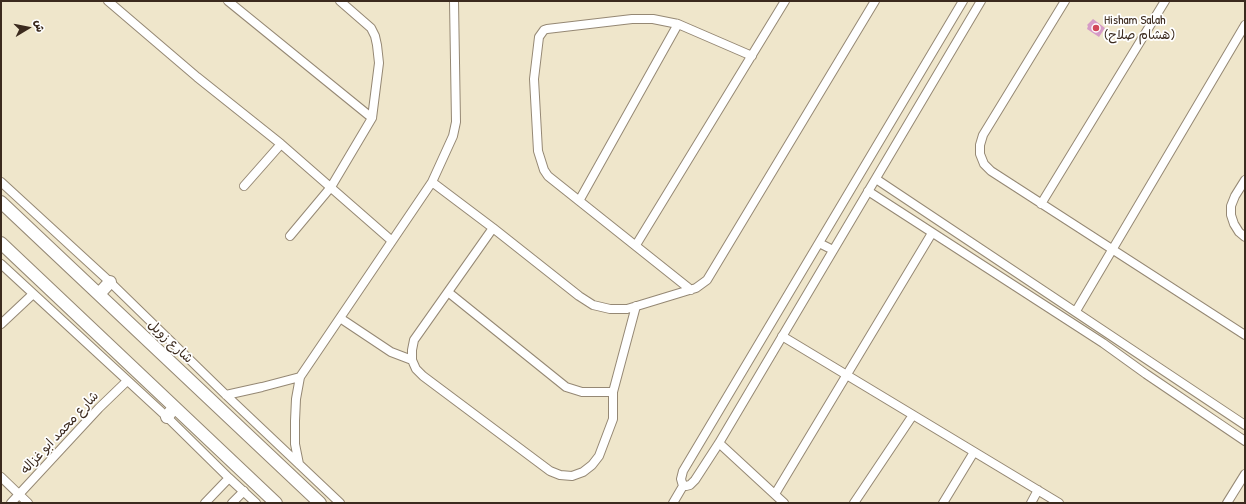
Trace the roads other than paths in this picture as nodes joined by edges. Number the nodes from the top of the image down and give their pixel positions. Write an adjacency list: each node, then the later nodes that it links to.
1 (108, 1): 17 (street)
2 (228, 1): 15 (street)
3 (340, 1): 15 (street)
4 (454, 1): 21 (street)
5 (785, 1): 13 (street)
6 (875, 1): 40 (street)
7 (963, 1): 14 (street)
8 (981, 1): 16 (street)
9 (1065, 1): 27 (street)
10 (1164, 1): 27 (street)
11 (678, 24): 13 (street); 25 (street); 25 (street)
12 (1245, 25): 36 (street)
13 (752, 56): 35 (street)
14 (898, 111): 16 (street); 34 (street)
15 (372, 118): 23 (street)
16 (911, 119): 18 (street)
17 (281, 144): 22 (street); 23 (street)
18 (876, 179): 24 (street); 45 (street)
19 (1245, 180): 31 (street)
20 (1, 182): 39 (street)
21 (432, 182): 28 (street); 32 (street)
22 (244, 186)
23 (331, 187): 30 (street); 32 (street)
24 (868, 191): 29 (street); 37 (street)
25 (579, 201): 35 (street)
26 (1, 202): 43 (main road, شارع زويل)
27 (1041, 204): 36 (street)
28 (493, 228): 41 (street); 44 (street)
29 (932, 233): 51 (street); 59 (street)
30 (290, 236)
31 (1245, 237)
32 (392, 241): 46 (street)
33 (1, 243): 56 (main road)
34 (819, 243): 37 (street); 66 (street)
35 (636, 246): 40 (street)
36 (1112, 249): 45 (street); 48 (street)
37 (833, 250): 49 (street)
38 (1, 264): 42 (street)
39 (110, 282): 43 (main road); 55 (street)
40 (691, 290): 44 (street)
41 (448, 292): 50 (street); 54 (street)
42 (33, 294): 47 (street); 53 (street)
43 (99, 294): 78 (main road, شارع زويل)
44 (636, 306): 54 (street)
45 (1076, 311): 58 (street)
46 (340, 318): 50 (street); 52 (street)
47 (1, 324)
48 (1245, 334)
49 (782, 336): 51 (street); 60 (street)
50 (412, 360): 54 (street)
51 (847, 375): 57 (street); 70 (street)
52 (300, 377): 55 (street); 62 (street)
53 (127, 381): 56 (street); 69 (street, شارع محمد ابو غزاله)
54 (613, 392)
55 (226, 395): 62 (street)
56 (171, 412): 65 (street); 77 (main road)
57 (913, 415): 61 (street); 81 (street)
58 (1245, 425)
59 (1245, 441)
60 (720, 443): 66 (street); 70 (street)
61 (974, 452): 67 (street); 82 (street)
62 (299, 464): 79 (street)
63 (1245, 474): 85 (street)
64 (1, 477): 69 (street)
65 (228, 478): 68 (street); 74 (street)
66 (683, 486): 71 (street)
67 (1038, 490): 83 (street); 84 (street)
68 (244, 491): 75 (street); 76 (street)
69 (19, 494): 72 (street, شارع محمد ابو غزاله); 73 (street)
70 (775, 494): 80 (street)
71 (675, 502)
72 (11, 503)
73 (28, 503)
74 (205, 503)
75 (232, 503)
76 (256, 503)
77 (276, 503)
78 (320, 503)
79 (340, 503)
80 (784, 503)
81 (854, 503)
82 (943, 503)
83 (1031, 503)
84 (1059, 503)
85 (1227, 503)

